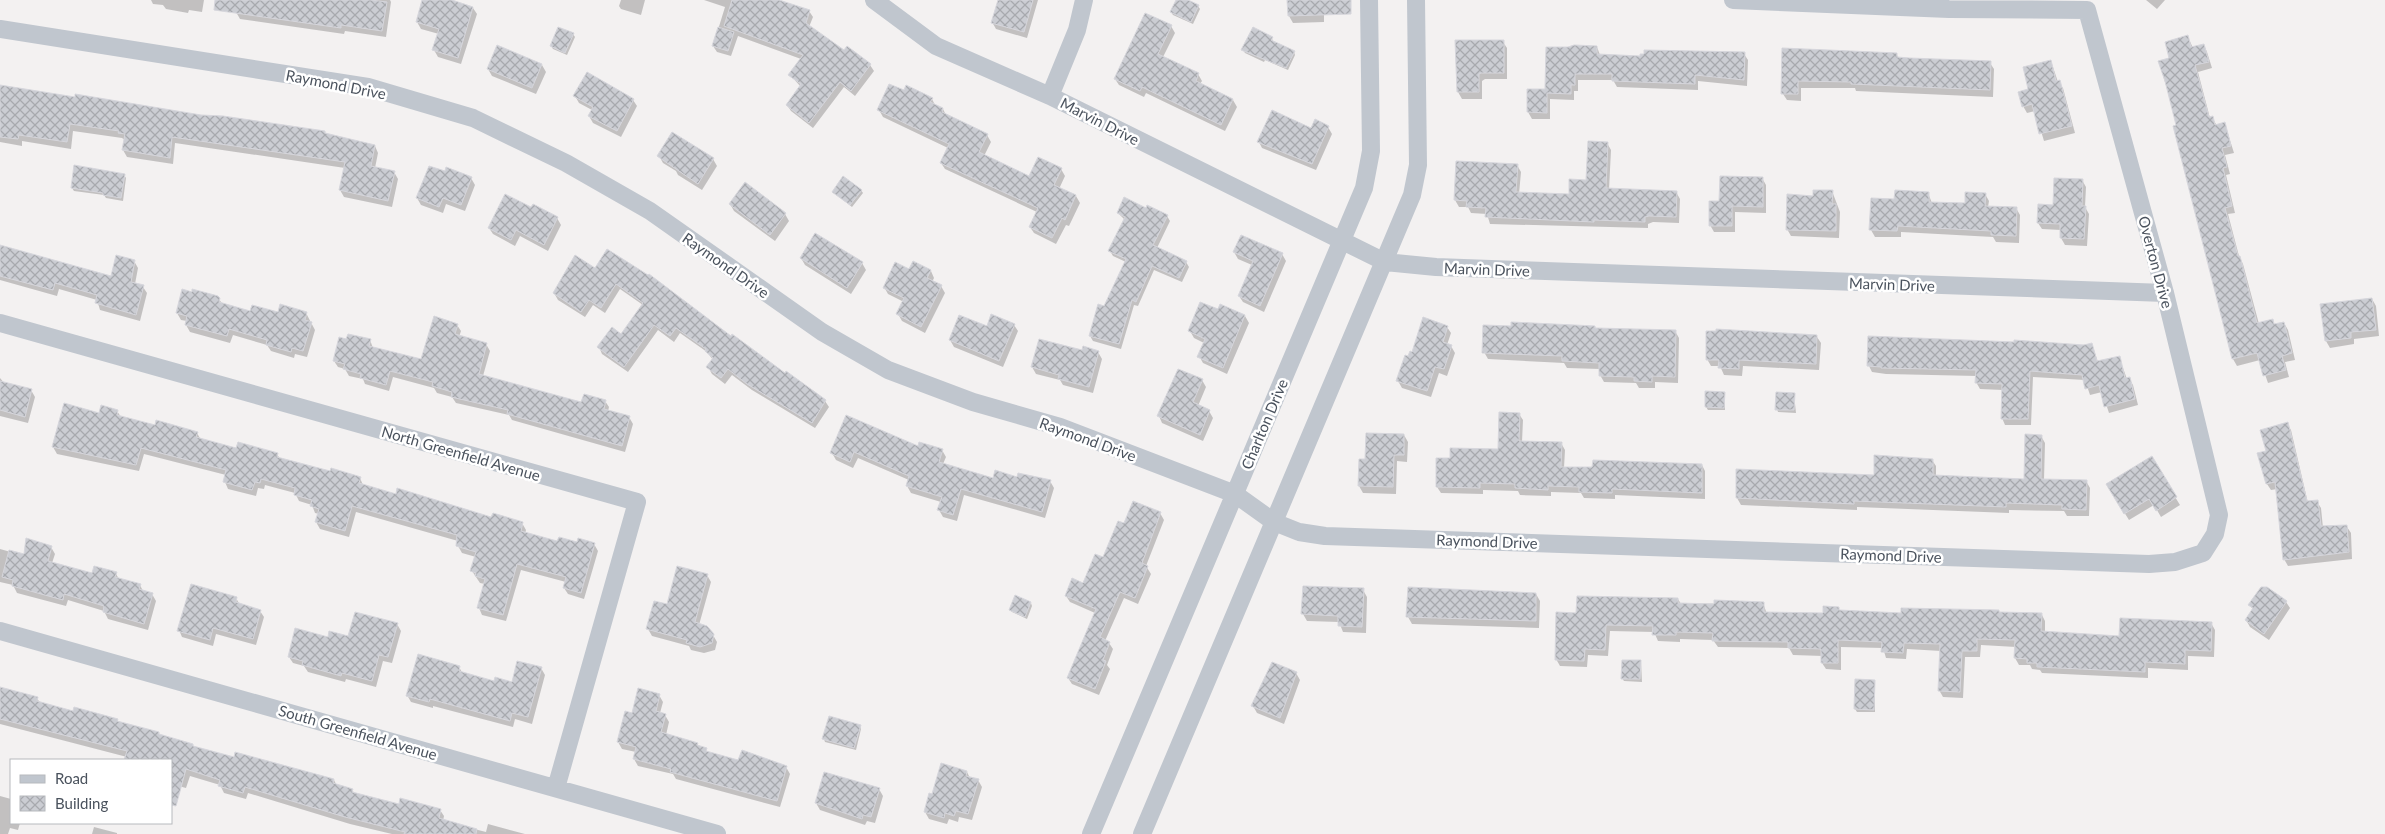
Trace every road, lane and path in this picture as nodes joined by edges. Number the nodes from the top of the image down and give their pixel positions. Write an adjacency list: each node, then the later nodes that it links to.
1 (874, 0): 8 (street, Marvin Drive)
2 (1084, 0): 8 (street)
3 (1369, 0): 9 (street, Charlton Drive)
4 (1416, 0): 10 (street)
5 (1733, 0): 6 (street)
6 (1950, 5): 11 (street, Overton Drive)
7 (0, 29): 13 (street, Raymond Drive)
8 (1050, 96): 9 (street, Marvin Drive)
9 (1341, 242): 10 (street, Marvin Drive); 13 (street, Charlton Drive)
10 (1385, 262): 11 (street, Marvin Drive); 15 (street)
11 (2165, 293): 14 (street, Overton Drive)
12 (0, 323): 17 (street, North Greenfield Avenue)
13 (1235, 494): 15 (street, Raymond Drive); 19 (street, Charlton Drive)
14 (2219, 515): 15 (street, Raymond Drive)
15 (1274, 522): 20 (street)
16 (0, 631): 17 (street, South Greenfield Avenue)
17 (556, 788): 18 (street, South Greenfield Avenue)
18 (717, 834)
19 (1091, 834)
20 (1142, 834)

